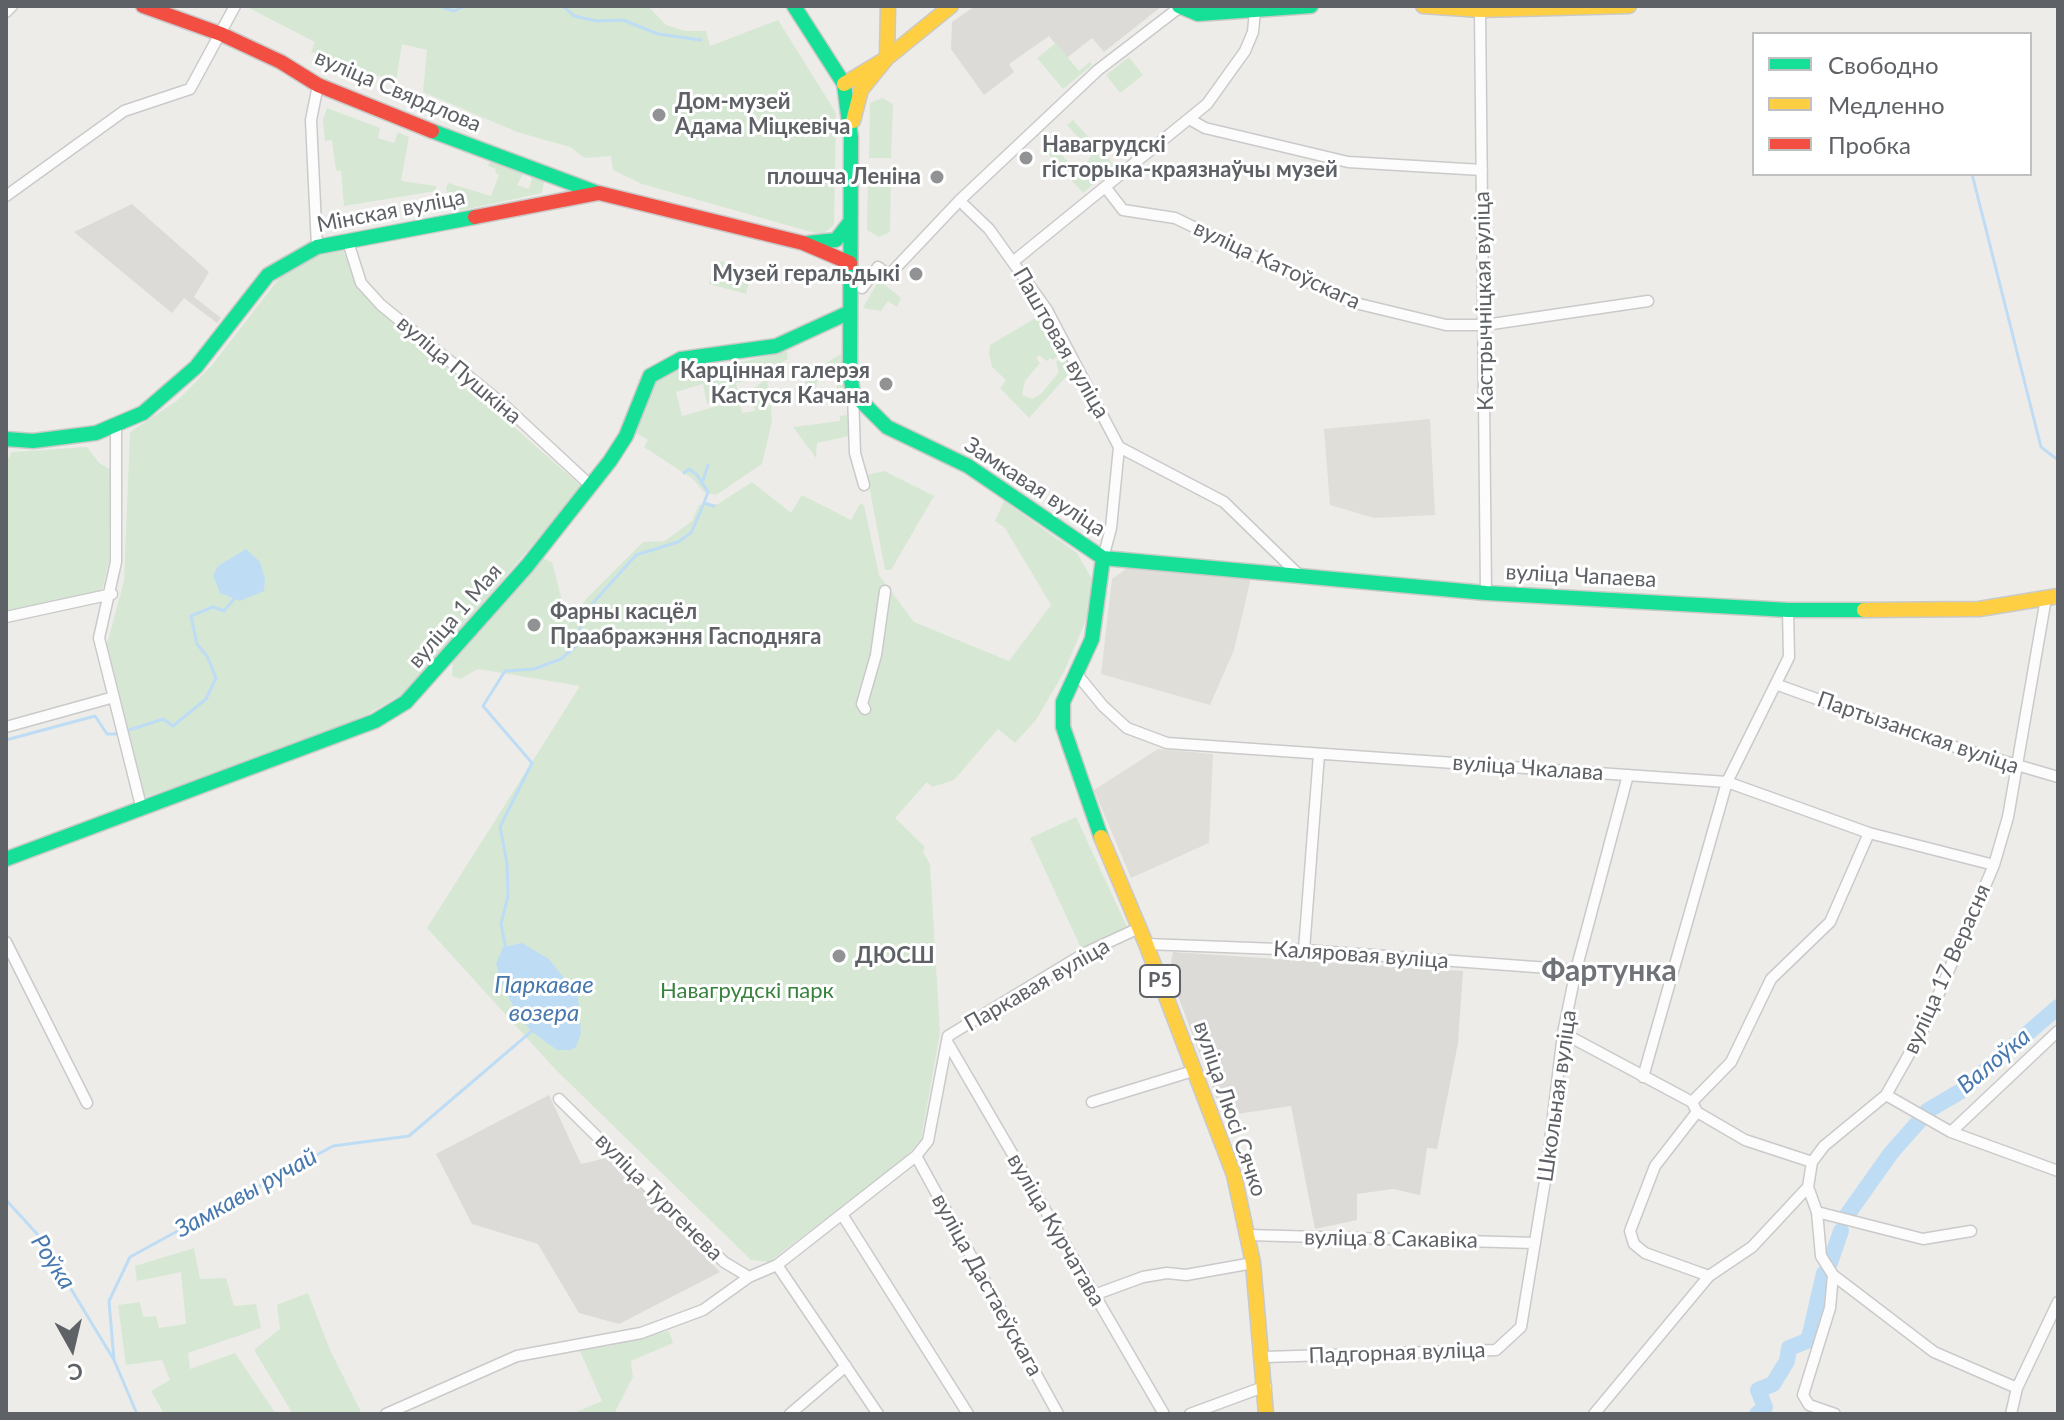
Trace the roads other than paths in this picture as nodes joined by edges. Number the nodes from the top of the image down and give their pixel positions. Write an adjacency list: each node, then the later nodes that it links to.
1 (12, 6): 13 (street)
2 (143, 6): 14 (street, вуліца Свярдлова)
3 (235, 6): 14 (street)
4 (794, 6): 16 (street)
5 (888, 6): 15 (street)
6 (951, 6): 15 (street)
7 (1179, 6): 12 (street); 33 (street)
8 (1311, 6): 12 (street)
9 (1423, 6): 11 (street)
10 (1629, 6): 11 (street)
11 (1480, 10): 20 (street, Кастрычніцкая вуліца)
12 (1255, 11): 18 (street)
13 (6, 12)
14 (221, 34): 17 (street, вуліца Свярдлова); 24 (street)
15 (887, 58): 16 (street); 19 (street)
16 (844, 84): 19 (street)
17 (318, 85): 21 (street, вуліца Свярдлова); 30 (street)
18 (1191, 120): 20 (street); 22 (street)
19 (851, 138): 27 (street)
20 (1482, 170): 36 (street, Кастрычніцкая вуліца)
21 (548, 177): 23 (street, вуліца Свярдлова); 25 (street)
22 (1106, 188): 31 (street); 36 (street, вуліца Катоўскага)
23 (599, 193): 25 (street, Мінская вуліца); 29 (street, Мінская вуліца)
24 (6, 196)
25 (550, 201): 28 (street, Мінская вуліца)
26 (965, 206): 31 (street, Паштовая вуліца)
27 (850, 222): 29 (street, Мінская вуліца); 32 (street)
28 (348, 242): 30 (street, Мінская вуліца); 41 (street, вуліца Пушкіна)
29 (803, 243): 32 (street, Мінская вуліца)
30 (317, 247): 38 (street, Мінская вуліца)
31 (1014, 261): 40 (street, Паштовая вуліца)
32 (850, 263): 35 (street)
33 (862, 288)
34 (1648, 301): 36 (street, вуліца Катоўскага)
35 (850, 312): 37 (street); 41 (street, вуліца 1 Мая)
36 (1485, 325): 46 (street, Кастрычніцкая вуліца)
37 (853, 393): 42 (street); 43 (street, Замкавая вуліца)
38 (116, 427): 39 (street, Мінская вуліца); 47 (street)
39 (6, 439)
40 (1119, 447): 43 (street); 44 (street)
41 (590, 485): 61 (street, вуліца 1 Мая)
42 (864, 485)
43 (1103, 558): 44 (street, вуліца Чапаева); 51 (street, вуліца Люсі Сячко / Р5)
44 (1299, 575): 46 (street, вуліца Чапаева)
45 (885, 591): 54 (street)
46 (1486, 593): 49 (street, вуліца Чапаева)
47 (112, 594): 50 (street); 53 (street)
48 (2052, 597): 49 (street, вуліца Чапаева); 57 (street, вуліца 17 Верасня)
49 (1788, 610): 52 (street)
50 (6, 617)
51 (1076, 673): 56 (street, вуліца Чкалава); 65 (street, вуліца Люсі Сячко / Р5)
52 (1778, 685): 57 (street, Партызанская вуліца); 60 (street)
53 (114, 697): 55 (street); 61 (street)
54 (865, 709)
55 (6, 727)
56 (1319, 754): 58 (street, вуліца Чкалава); 68 (street)
57 (2014, 767): 59 (street, Партызанская вуліца); 64 (street, вуліца 17 Верасня)
58 (1628, 775): 60 (street, вуліца Чкалава); 69 (street, Школьная вуліца)
59 (2058, 777)
60 (1727, 782): 62 (street, вуліца Чкалава); 74 (street)
61 (141, 806): 63 (street, вуліца 1 Мая)
62 (1869, 833): 64 (street, вуліца Чкалава); 79 (street)
63 (6, 859)
64 (1994, 865): 75 (street, вуліца 17 Верасня)
65 (1139, 928): 67 (street, вуліца Люсі Сячко / Р5); 72 (street, Паркавая вуліца)
66 (6, 942): 78 (street)
67 (1146, 944): 68 (street, Каляровая вуліца); 73 (street, вуліца Люсі Сячко / Р5)
68 (1304, 950): 69 (street, Каляровая вуліца)
69 (1576, 970): 71 (street, Школьная вуліца)
70 (2058, 1031): 80 (street)
71 (1563, 1033): 74 (street); 89 (street, Школьная вуліца)
72 (949, 1045): 81 (street, Паркавая вуліца); 95 (street, вуліца Курчатава)
73 (1193, 1071): 77 (street); 88 (street, вуліца Люсі Сячко / Р5)
74 (1643, 1077): 79 (street)
75 (1886, 1095): 80 (street); 82 (street, вуліца 17 Верасня)
76 (559, 1099): 94 (street, вуліца Тургенева)
77 (1092, 1102)
78 (87, 1103)
79 (1695, 1107): 82 (street); 93 (street)
80 (1951, 1132): 83 (street)
81 (916, 1156): 86 (street, Паркавая вуліца); 106 (street, вуліца Дастаеўскага)
82 (1812, 1162): 84 (street)
83 (2058, 1171)
84 (1808, 1187): 85 (street); 93 (street)
85 (1817, 1212): 87 (street); 92 (street)
86 (843, 1216): 91 (street, Паркавая вуліца); 105 (street)
87 (1971, 1231)
88 (1248, 1235): 89 (street, вуліца 8 Сакавіка); 90 (street, вуліца Люсі Сячко / Р5)
89 (1535, 1243): 97 (street, Школьная вуліца)
90 (1253, 1263): 95 (street); 98 (street, вуліца Люсі Сячко / Р5)
91 (777, 1265): 94 (street); 99 (street)
92 (1833, 1275): 101 (street); 111 (street)
93 (1709, 1276): 110 (street)
94 (749, 1277): 102 (street)
95 (1094, 1295): 107 (street, вуліца Курчатава)
96 (2058, 1302): 101 (street)
97 (1521, 1327): 98 (street, Падгорная вуліца)
98 (1264, 1357): 100 (street, вуліца Люсі Сячко / Р5)
99 (846, 1366): 103 (street); 104 (street)
100 (1266, 1386): 108 (street); 109 (street, вуліца Люсі Сячко / Р5)
101 (2017, 1388): 112 (street)
102 (386, 1414)
103 (790, 1414)
104 (878, 1414)
105 (968, 1414)
106 (1058, 1414)
107 (1164, 1414)
108 (1190, 1414)
109 (1266, 1414)
110 (1594, 1414)
111 (1835, 1414)
112 (2011, 1414)

